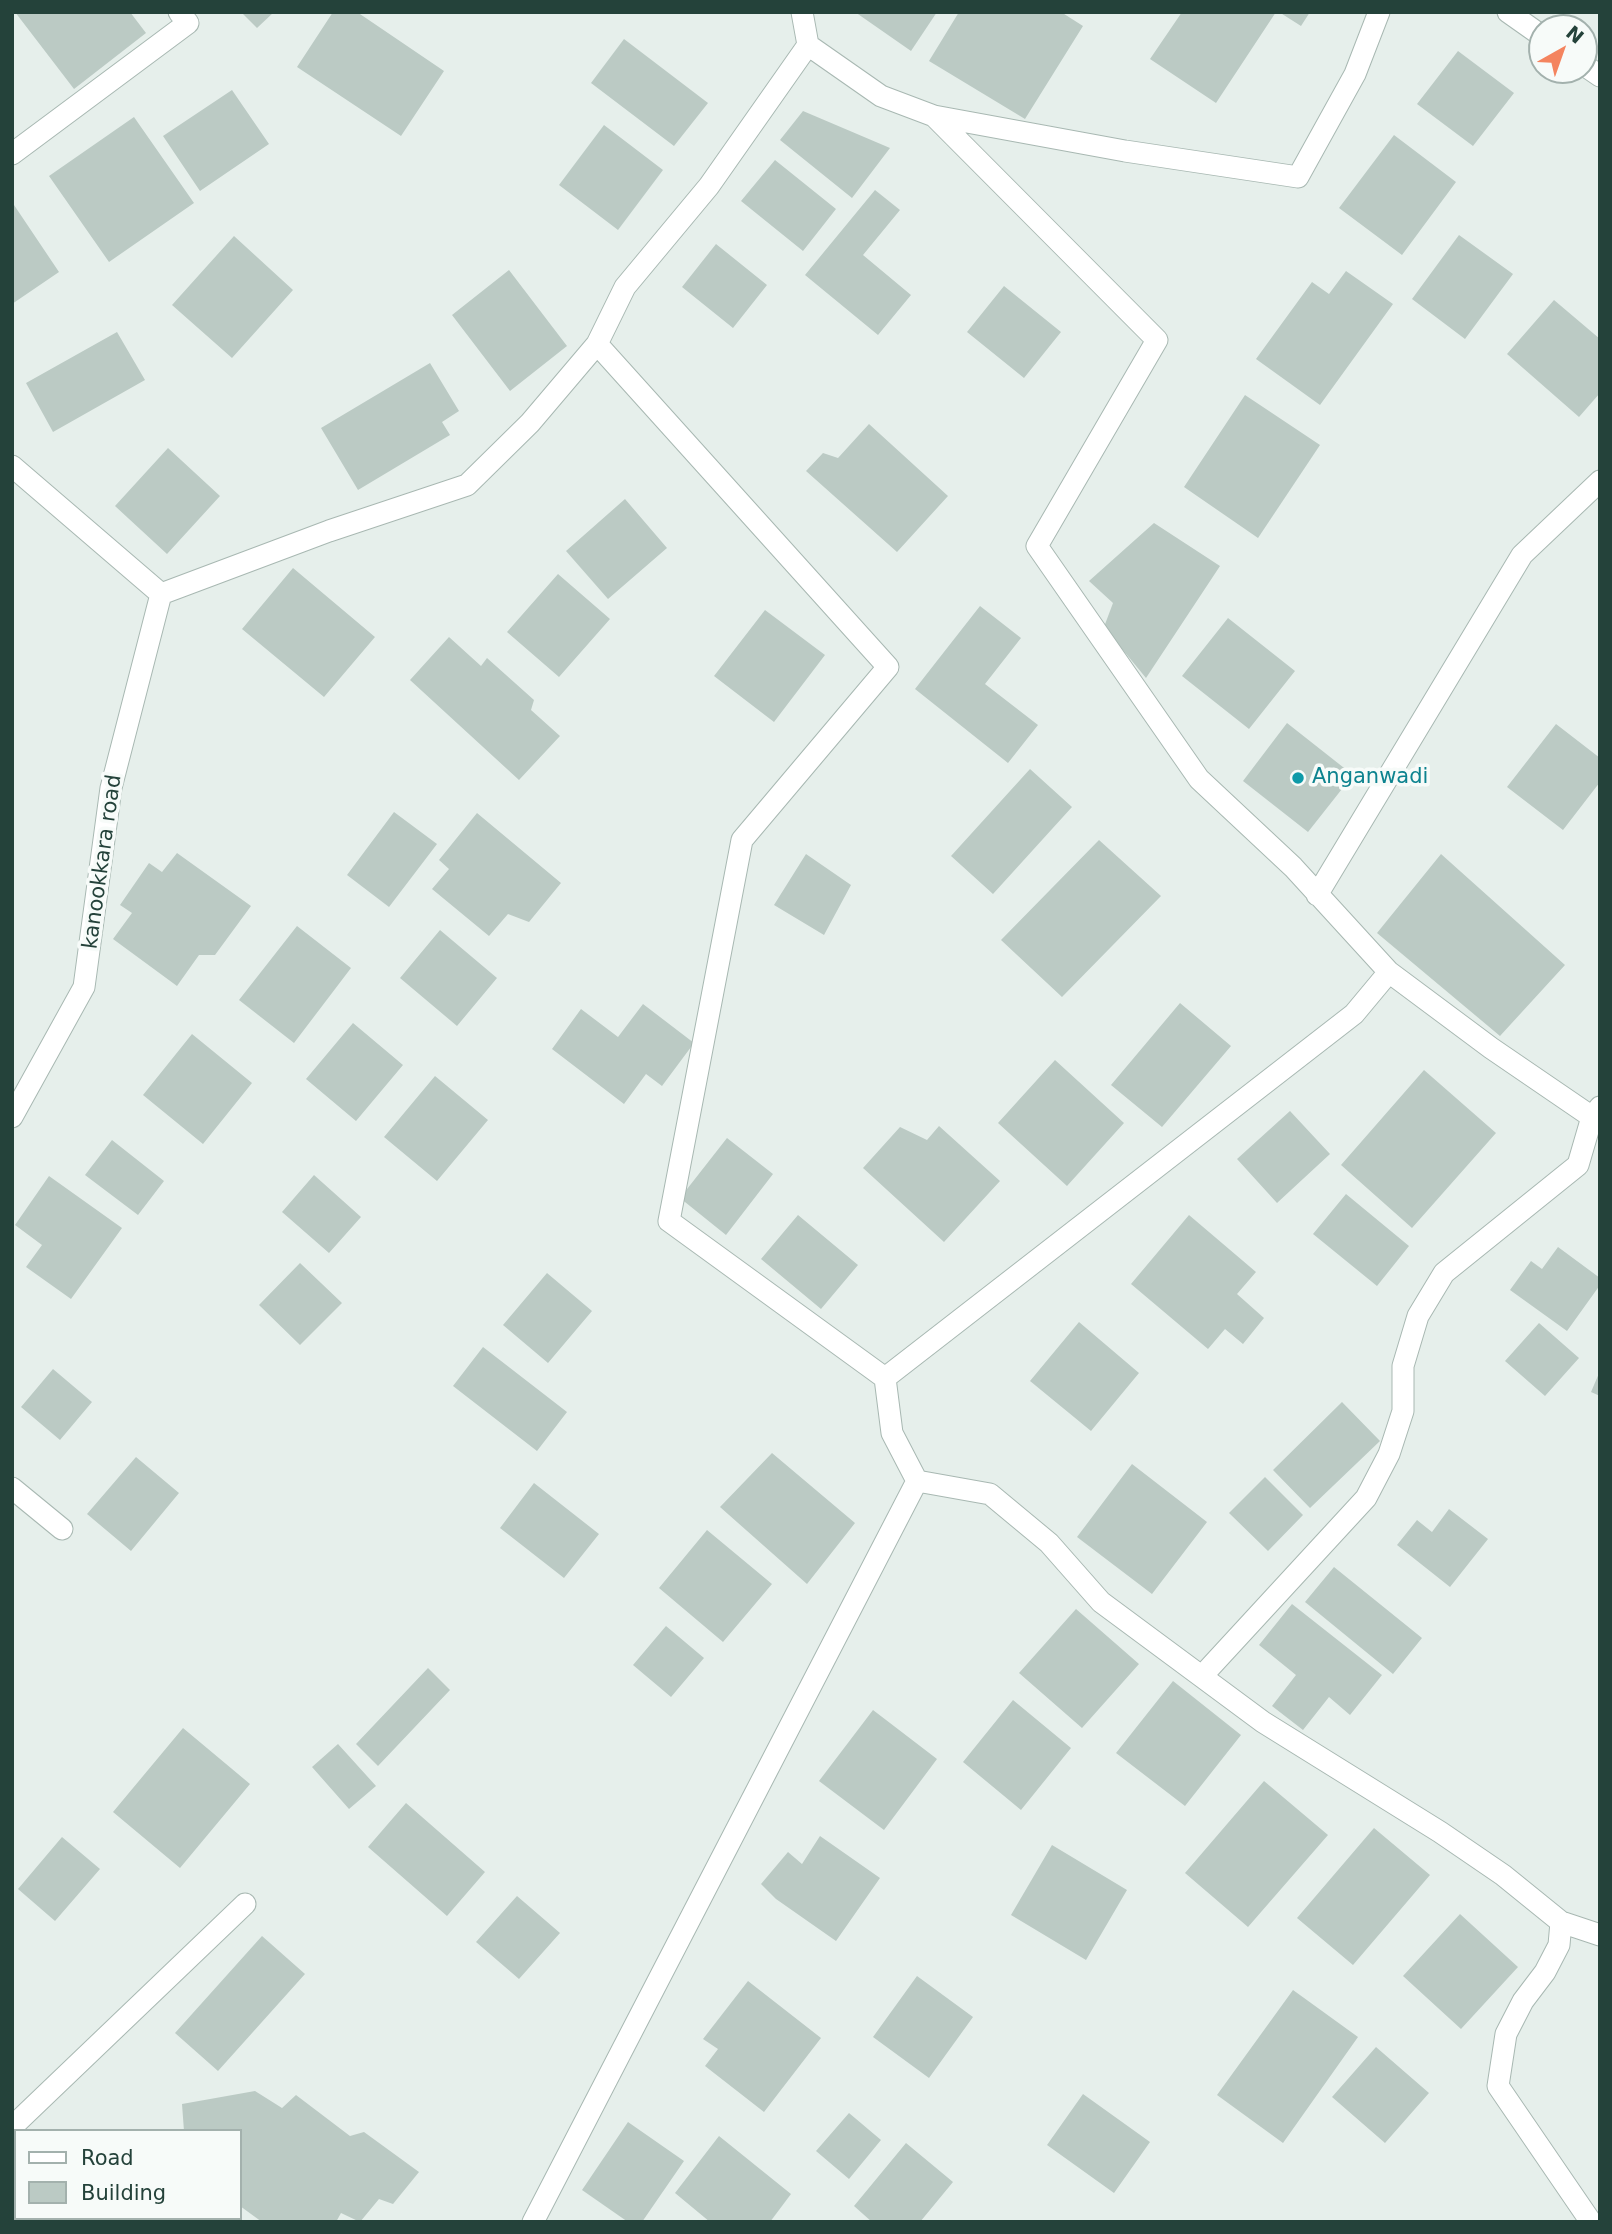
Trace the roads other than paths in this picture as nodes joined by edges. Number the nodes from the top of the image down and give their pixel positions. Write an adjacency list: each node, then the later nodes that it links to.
1 (179, 12): 8 (street)
2 (802, 12): 6 (street)
3 (1379, 12): 7 (street)
4 (1508, 12): 5 (street)
5 (1528, 26)
6 (808, 45): 7 (street); 9 (street)
7 (934, 116): 13 (street)
8 (12, 154)
9 (597, 344): 12 (street); 17 (street)
10 (12, 466): 12 (street)
11 (1600, 481): 13 (street)
12 (161, 594): 16 (street, kanookkara road)
13 (1317, 895): 14 (street)
14 (1390, 972): 15 (street); 17 (street)
15 (1596, 1112): 21 (street)
16 (12, 1117)
17 (885, 1378): 18 (street)
18 (917, 1481): 21 (street); 26 (street)
19 (12, 1488): 20 (street)
20 (62, 1529)
21 (1202, 1676): 23 (street)
22 (245, 1904): 25 (street)
23 (1561, 1922): 24 (street); 27 (street)
24 (1600, 1935)
25 (12, 2127)
26 (533, 2222)
27 (1591, 2222)

